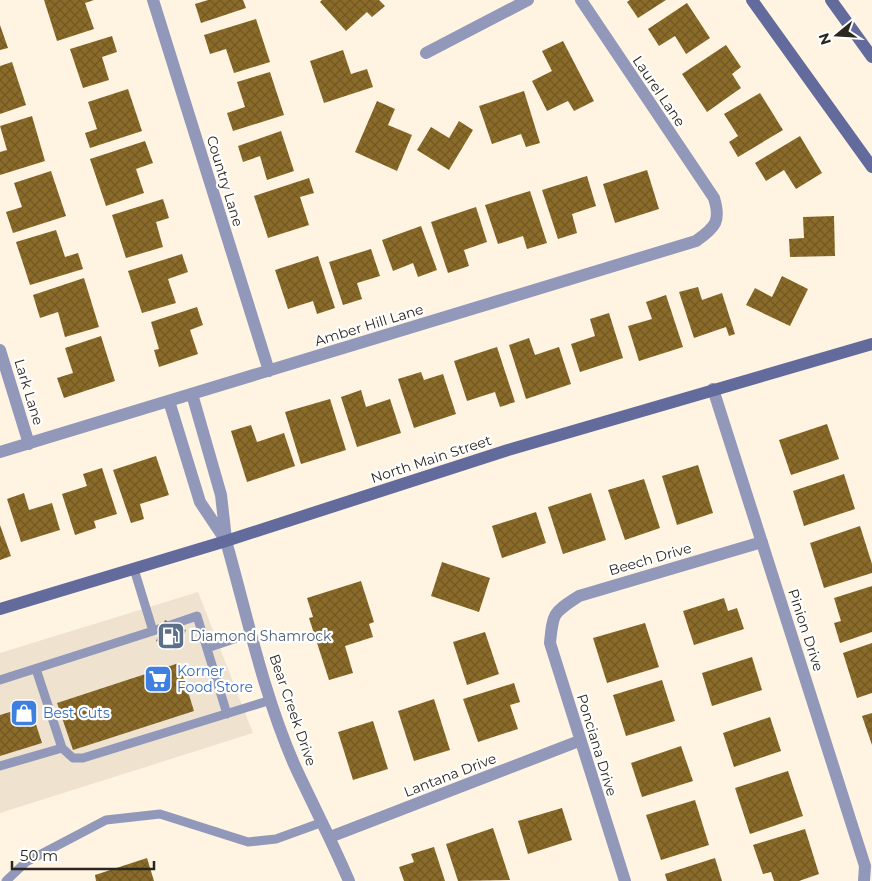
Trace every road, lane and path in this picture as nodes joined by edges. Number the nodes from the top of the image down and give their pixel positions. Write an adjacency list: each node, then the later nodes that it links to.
1 (153, 0): 12 (street, Country Lane)
2 (528, 0): 6 (street)
3 (581, 0): 9 (street, Laurel Lane)
4 (752, 0): 8 (main road)
5 (831, 0): 7 (main road)
6 (426, 53)
7 (872, 57)
8 (872, 167)
9 (714, 198): 12 (street, Amber Hill Lane)
10 (872, 344): 13 (main road, North Main Street)
11 (0, 350): 16 (street, Lark Lane)
12 (269, 371): 14 (street, Amber Hill Lane)
13 (713, 389): 18 (main road, North Main Street); 19 (street, Pinion Drive)
14 (192, 394): 15 (street, Amber Hill Lane); 18 (street, Bear Creek Drive)
15 (169, 401): 16 (street, Amber Hill Lane); 18 (street, Bear Creek Drive)
16 (29, 444): 17 (street, Amber Hill Lane)
17 (0, 452)
18 (226, 542): 20 (main road, North Main Street); 24 (street, Bear Creek Drive)
19 (762, 542): 22 (street, Beech Drive); 38 (street, Pinion Drive)
20 (134, 569): 21 (main road, North Main Street); 23 (lane)
21 (0, 609)
22 (553, 617): 30 (street, Ponciana Drive)
23 (153, 631): 25 (lane); 26 (lane)
24 (252, 633): 25 (lane); 28 (street, Bear Creek Drive)
25 (207, 648): 29 (lane)
26 (36, 669): 27 (lane); 31 (lane)
27 (0, 680)
28 (271, 700): 29 (lane); 33 (street, Bear Creek Drive)
29 (227, 714): 31 (lane)
30 (579, 742): 34 (street, Lantana Drive); 37 (street, Ponciana Drive)
31 (62, 748): 32 (lane)
32 (0, 766)
33 (323, 822): 34 (street, Bear Creek Drive); 35 (lane)
34 (330, 837): 36 (street, Bear Creek Drive)
35 (6, 881)
36 (349, 881)
37 (625, 881)
38 (864, 881)

